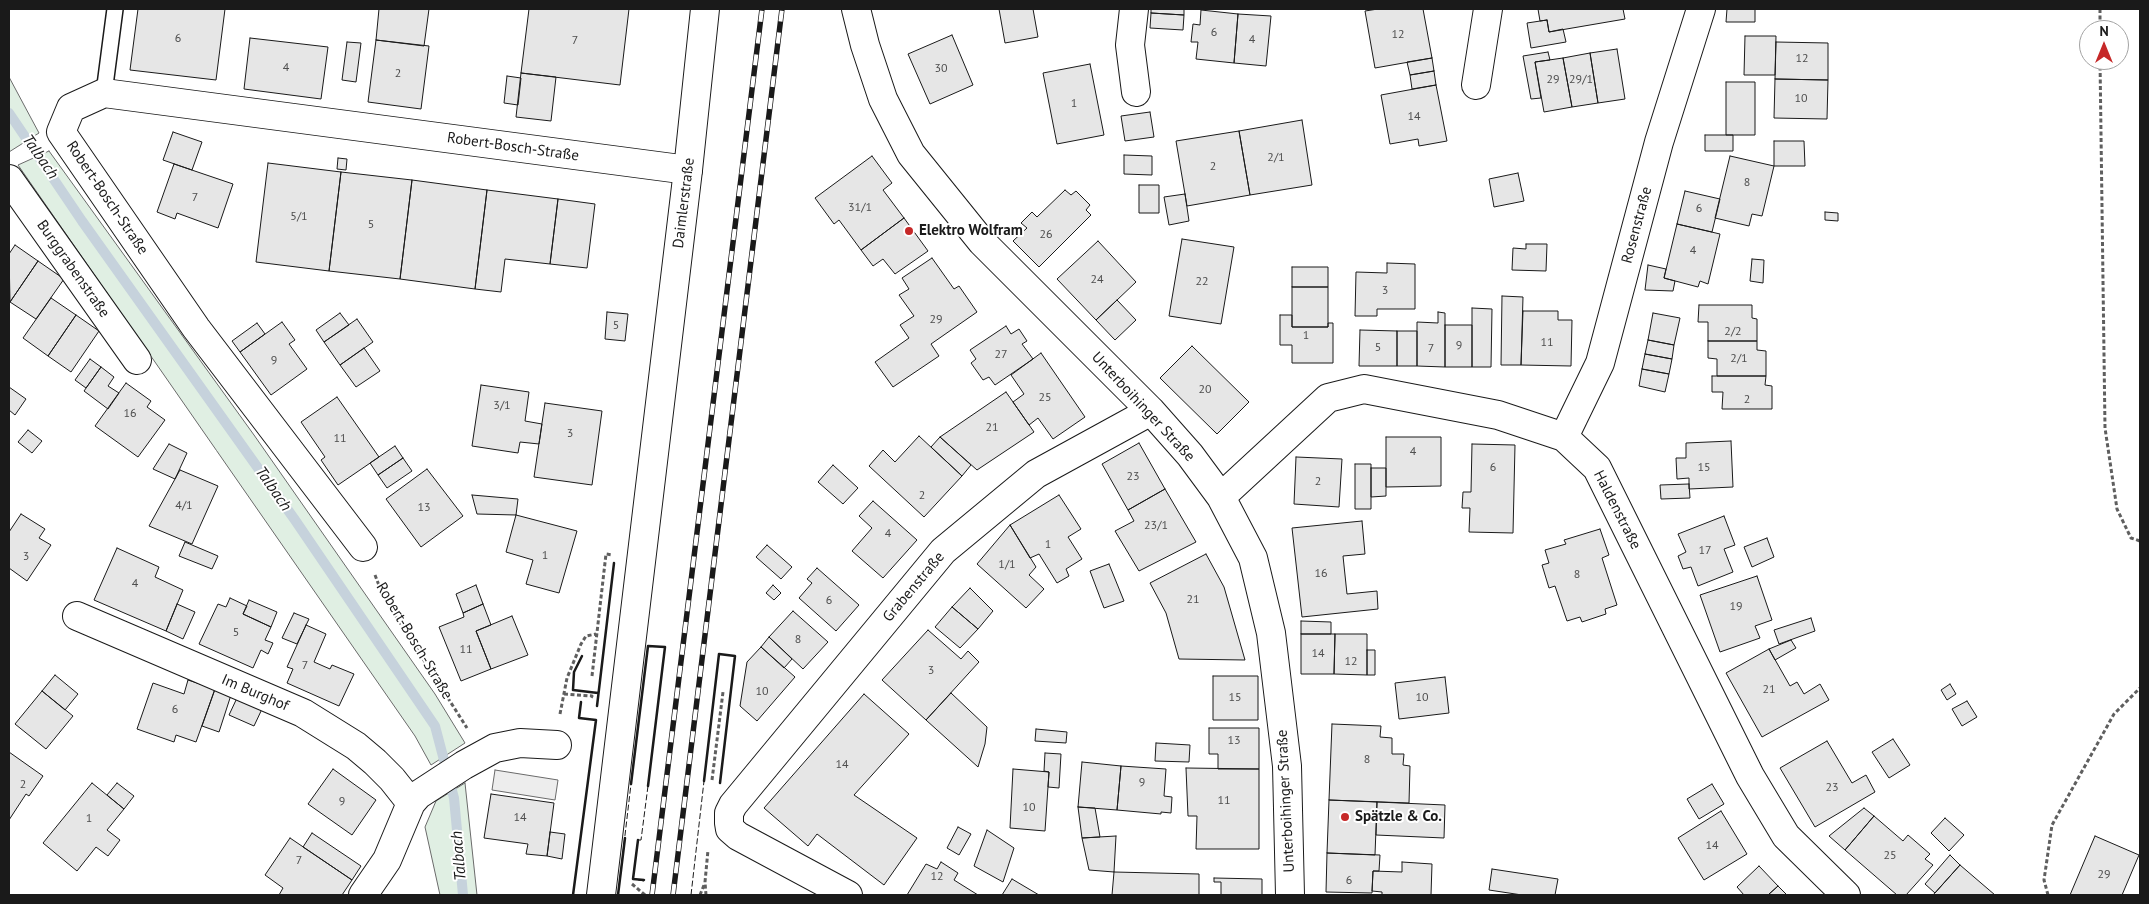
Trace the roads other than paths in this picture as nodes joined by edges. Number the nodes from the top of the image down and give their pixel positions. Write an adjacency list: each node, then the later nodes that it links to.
1 (115, 9): 9 (lane)
2 (705, 9): 10 (street, Daimlerstraße)
3 (856, 9): 13 (street, Unterboihinger Straße)
4 (1134, 9): 8 (street)
5 (1488, 9): 7 (street)
6 (1700, 9): 14 (street, Rosenstraße)
7 (1476, 85)
8 (1136, 92)
9 (104, 93): 10 (street, Robert-Bosch-Straße); 16 (street, Robert-Bosch-Straße)
10 (688, 170): 21 (street, Daimlerstraße)
11 (9, 179): 12 (street, Burggrabenstraße)
12 (137, 360)
13 (1151, 411): 15 (street, Unterboihinger Straße); 22 (street, Grabenstraße)
14 (1564, 437): 15 (street, Haldenstraße); 24 (street, Haldenstraße)
15 (1221, 497): 23 (street, Unterboihinger Straße)
16 (363, 546)
17 (77, 616): 19 (street, Im Burghof)
18 (557, 744): 19 (street)
19 (411, 803): 20 (street)
20 (362, 895)
21 (601, 895)
22 (848, 895)
23 (1290, 895)
24 (1846, 895)

